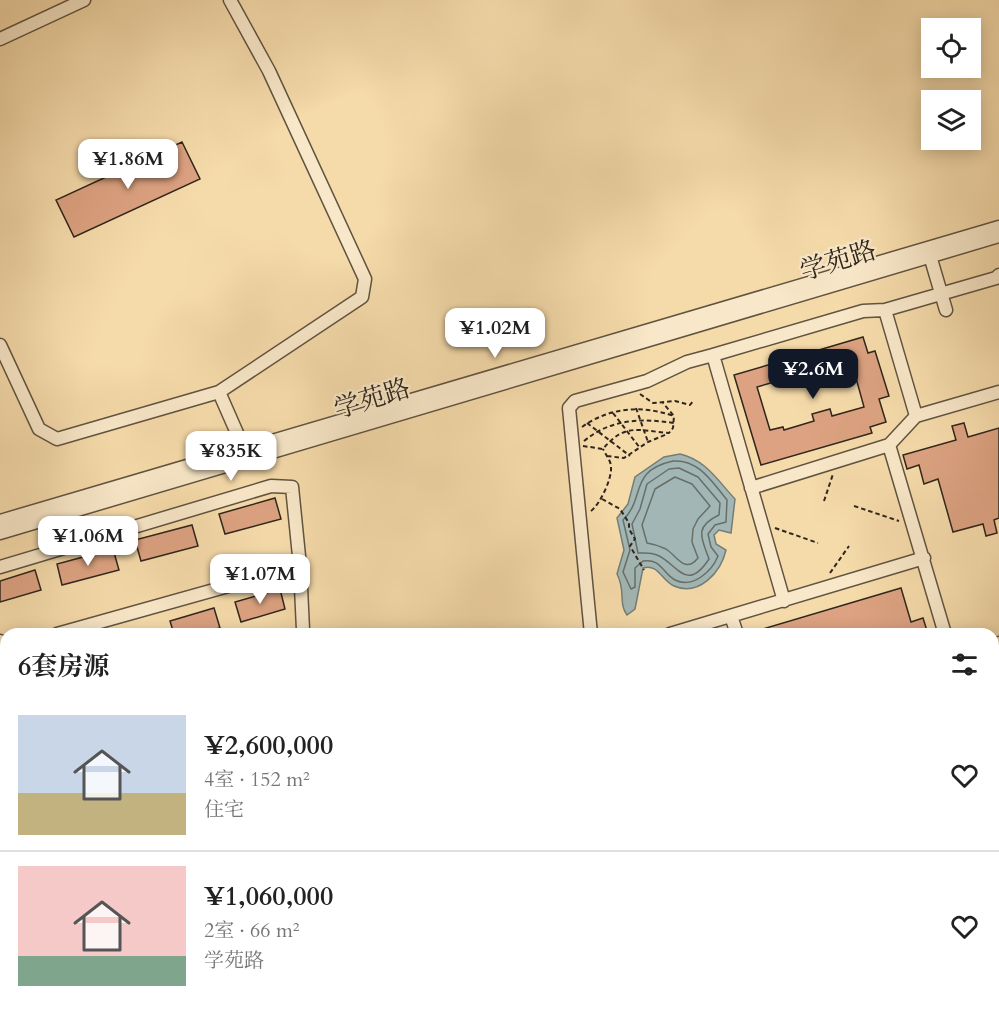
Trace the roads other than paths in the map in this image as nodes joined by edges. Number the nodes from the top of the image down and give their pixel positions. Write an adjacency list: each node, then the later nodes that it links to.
1 (84, 0): 3 (street)
2 (230, 0): 13 (street)
3 (0, 39)
4 (999, 227): 6 (street, 学苑路)
5 (999, 236): 6 (street, 学苑路)
6 (929, 252): 8 (street); 17 (street, 学苑路); 20 (street, 学苑路)
7 (998, 280): 8 (street)
8 (942, 294): 9 (street); 10 (street)
9 (885, 310): 12 (street); 15 (street)
10 (946, 310)
11 (0, 345): 13 (street)
12 (713, 355): 18 (street); 28 (street)
13 (219, 392): 17 (street)
14 (999, 392): 15 (street)
15 (916, 416): 16 (street)
16 (889, 445): 18 (street); 21 (street)
17 (244, 449): 19 (street, 学苑路)
18 (751, 488): 24 (street)
19 (0, 522)
20 (0, 532)
21 (924, 558): 24 (street); 31 (street)
22 (300, 566): 23 (street); 26 (street); 27 (street)
23 (0, 567)
24 (784, 601): 25 (street)
25 (731, 616): 29 (street); 30 (street)
26 (78, 628)
27 (303, 628)
28 (590, 628)
29 (690, 628)
30 (735, 628)
31 (943, 628)

